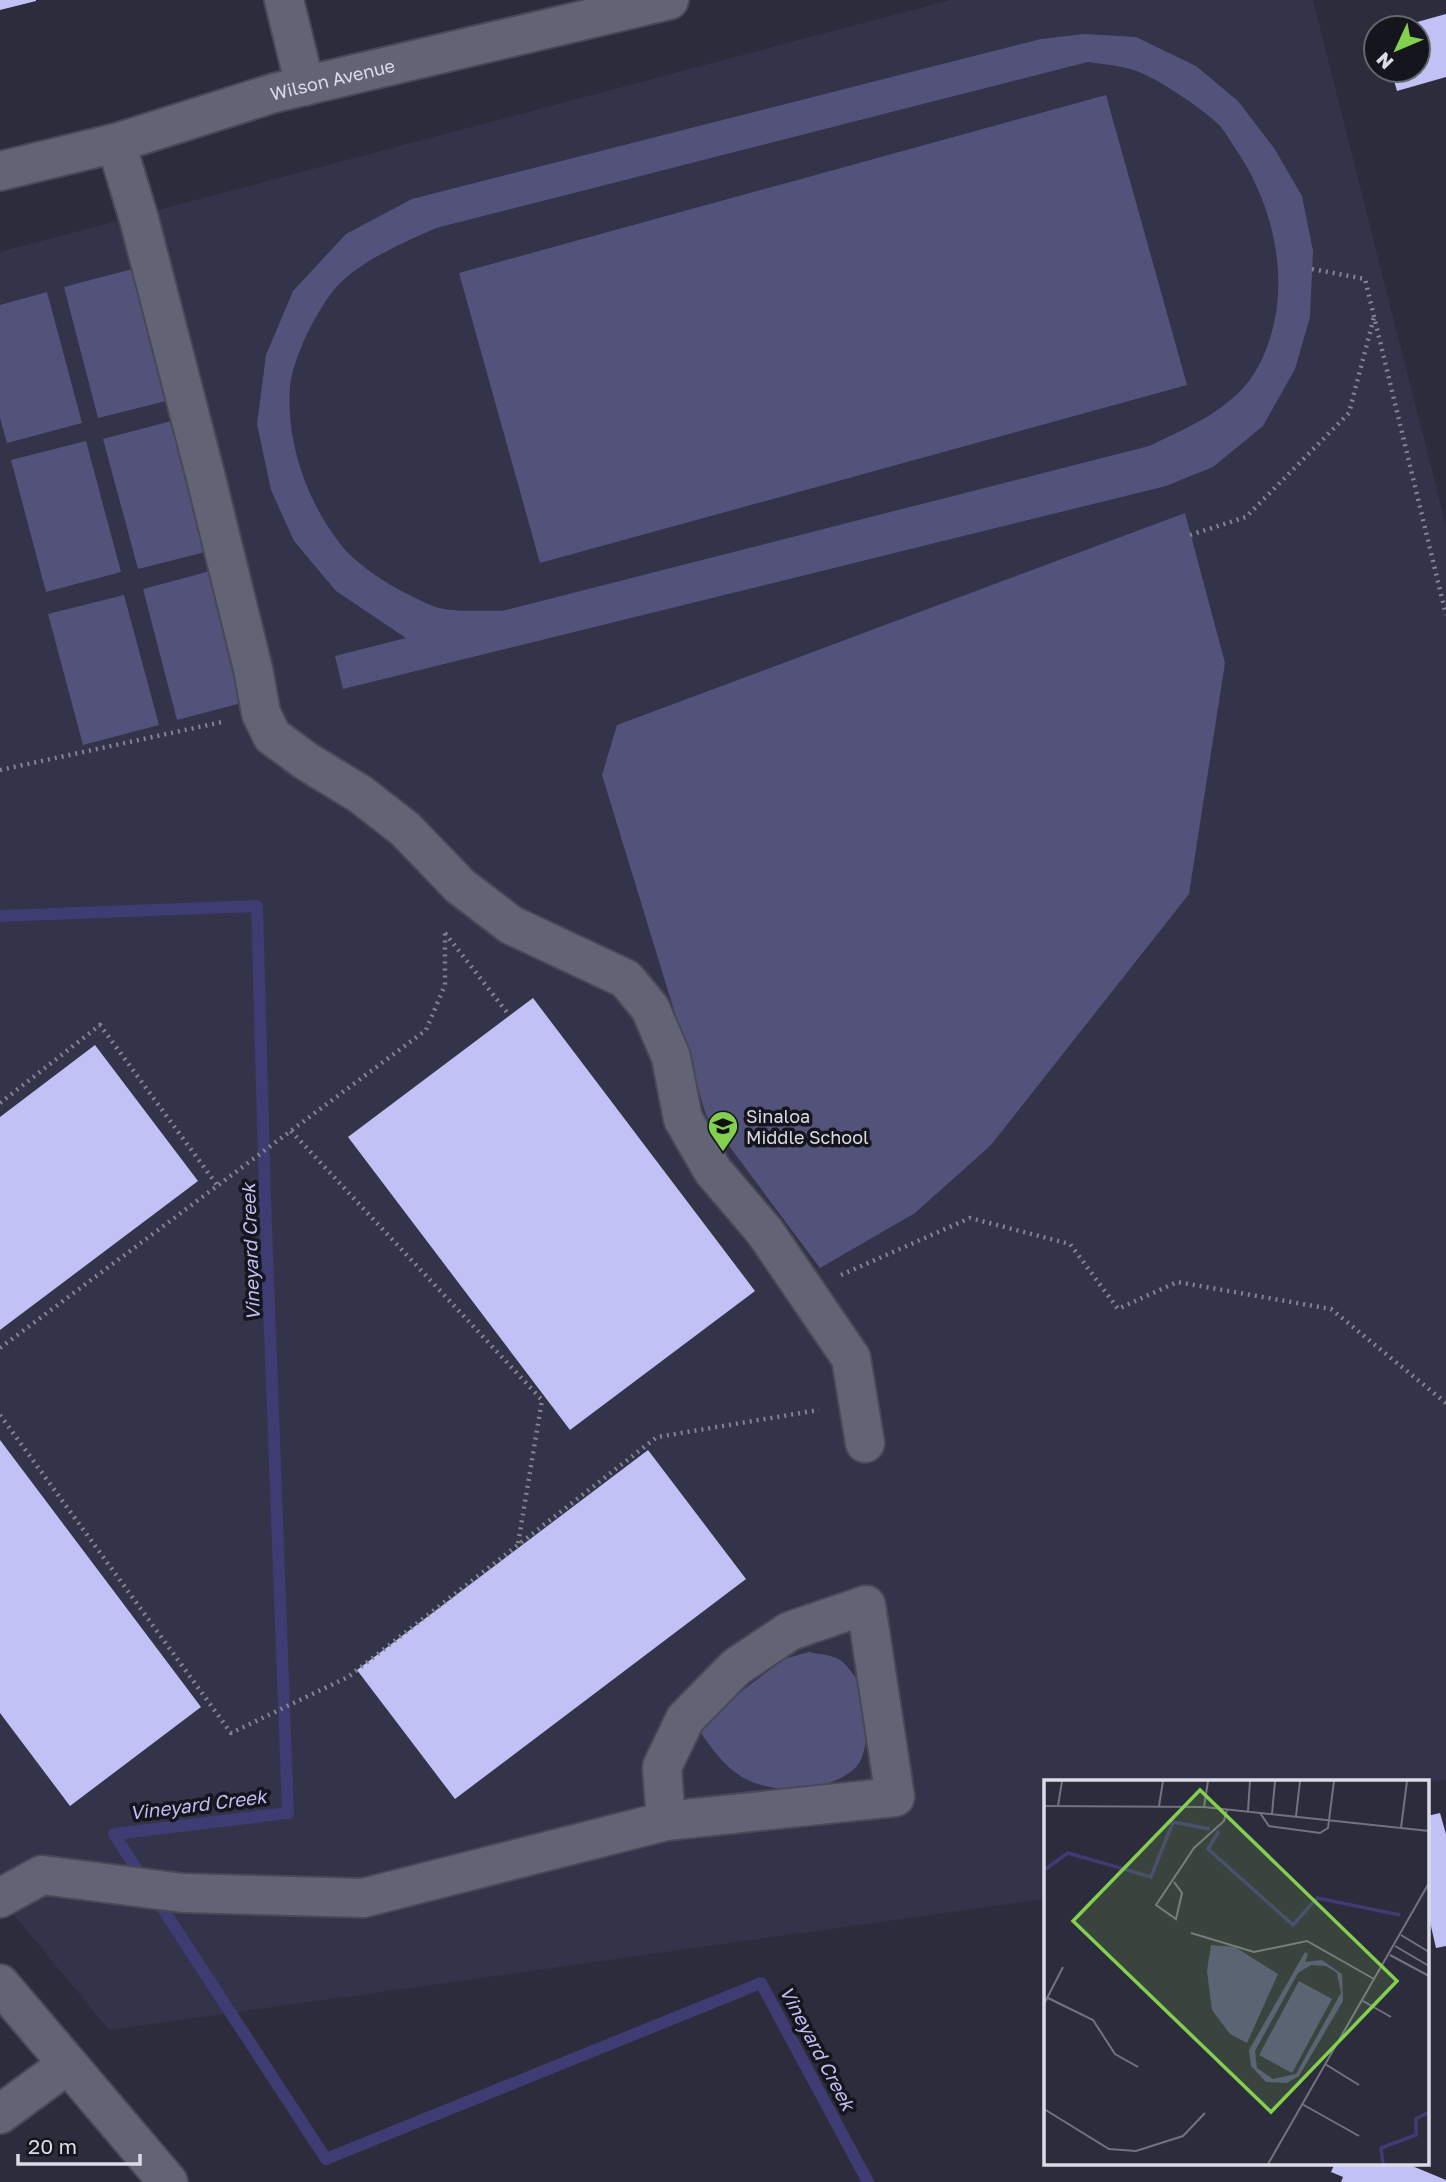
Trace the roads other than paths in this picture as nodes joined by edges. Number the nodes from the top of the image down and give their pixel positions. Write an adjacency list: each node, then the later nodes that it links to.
1 (284, 0): 3 (street)
2 (669, 0): 3 (street, Wilson Avenue)
3 (305, 86): 4 (street, Wilson Avenue)
4 (116, 142): 5 (street, Wilson Avenue); 6 (street)
5 (0, 171)
6 (865, 1443)
7 (666, 1821): 7 (street); 8 (street)
8 (0, 1898)
9 (0, 1984): 10 (street)
10 (67, 2065): 11 (street); 12 (street)
11 (0, 2114)
12 (168, 2182)

